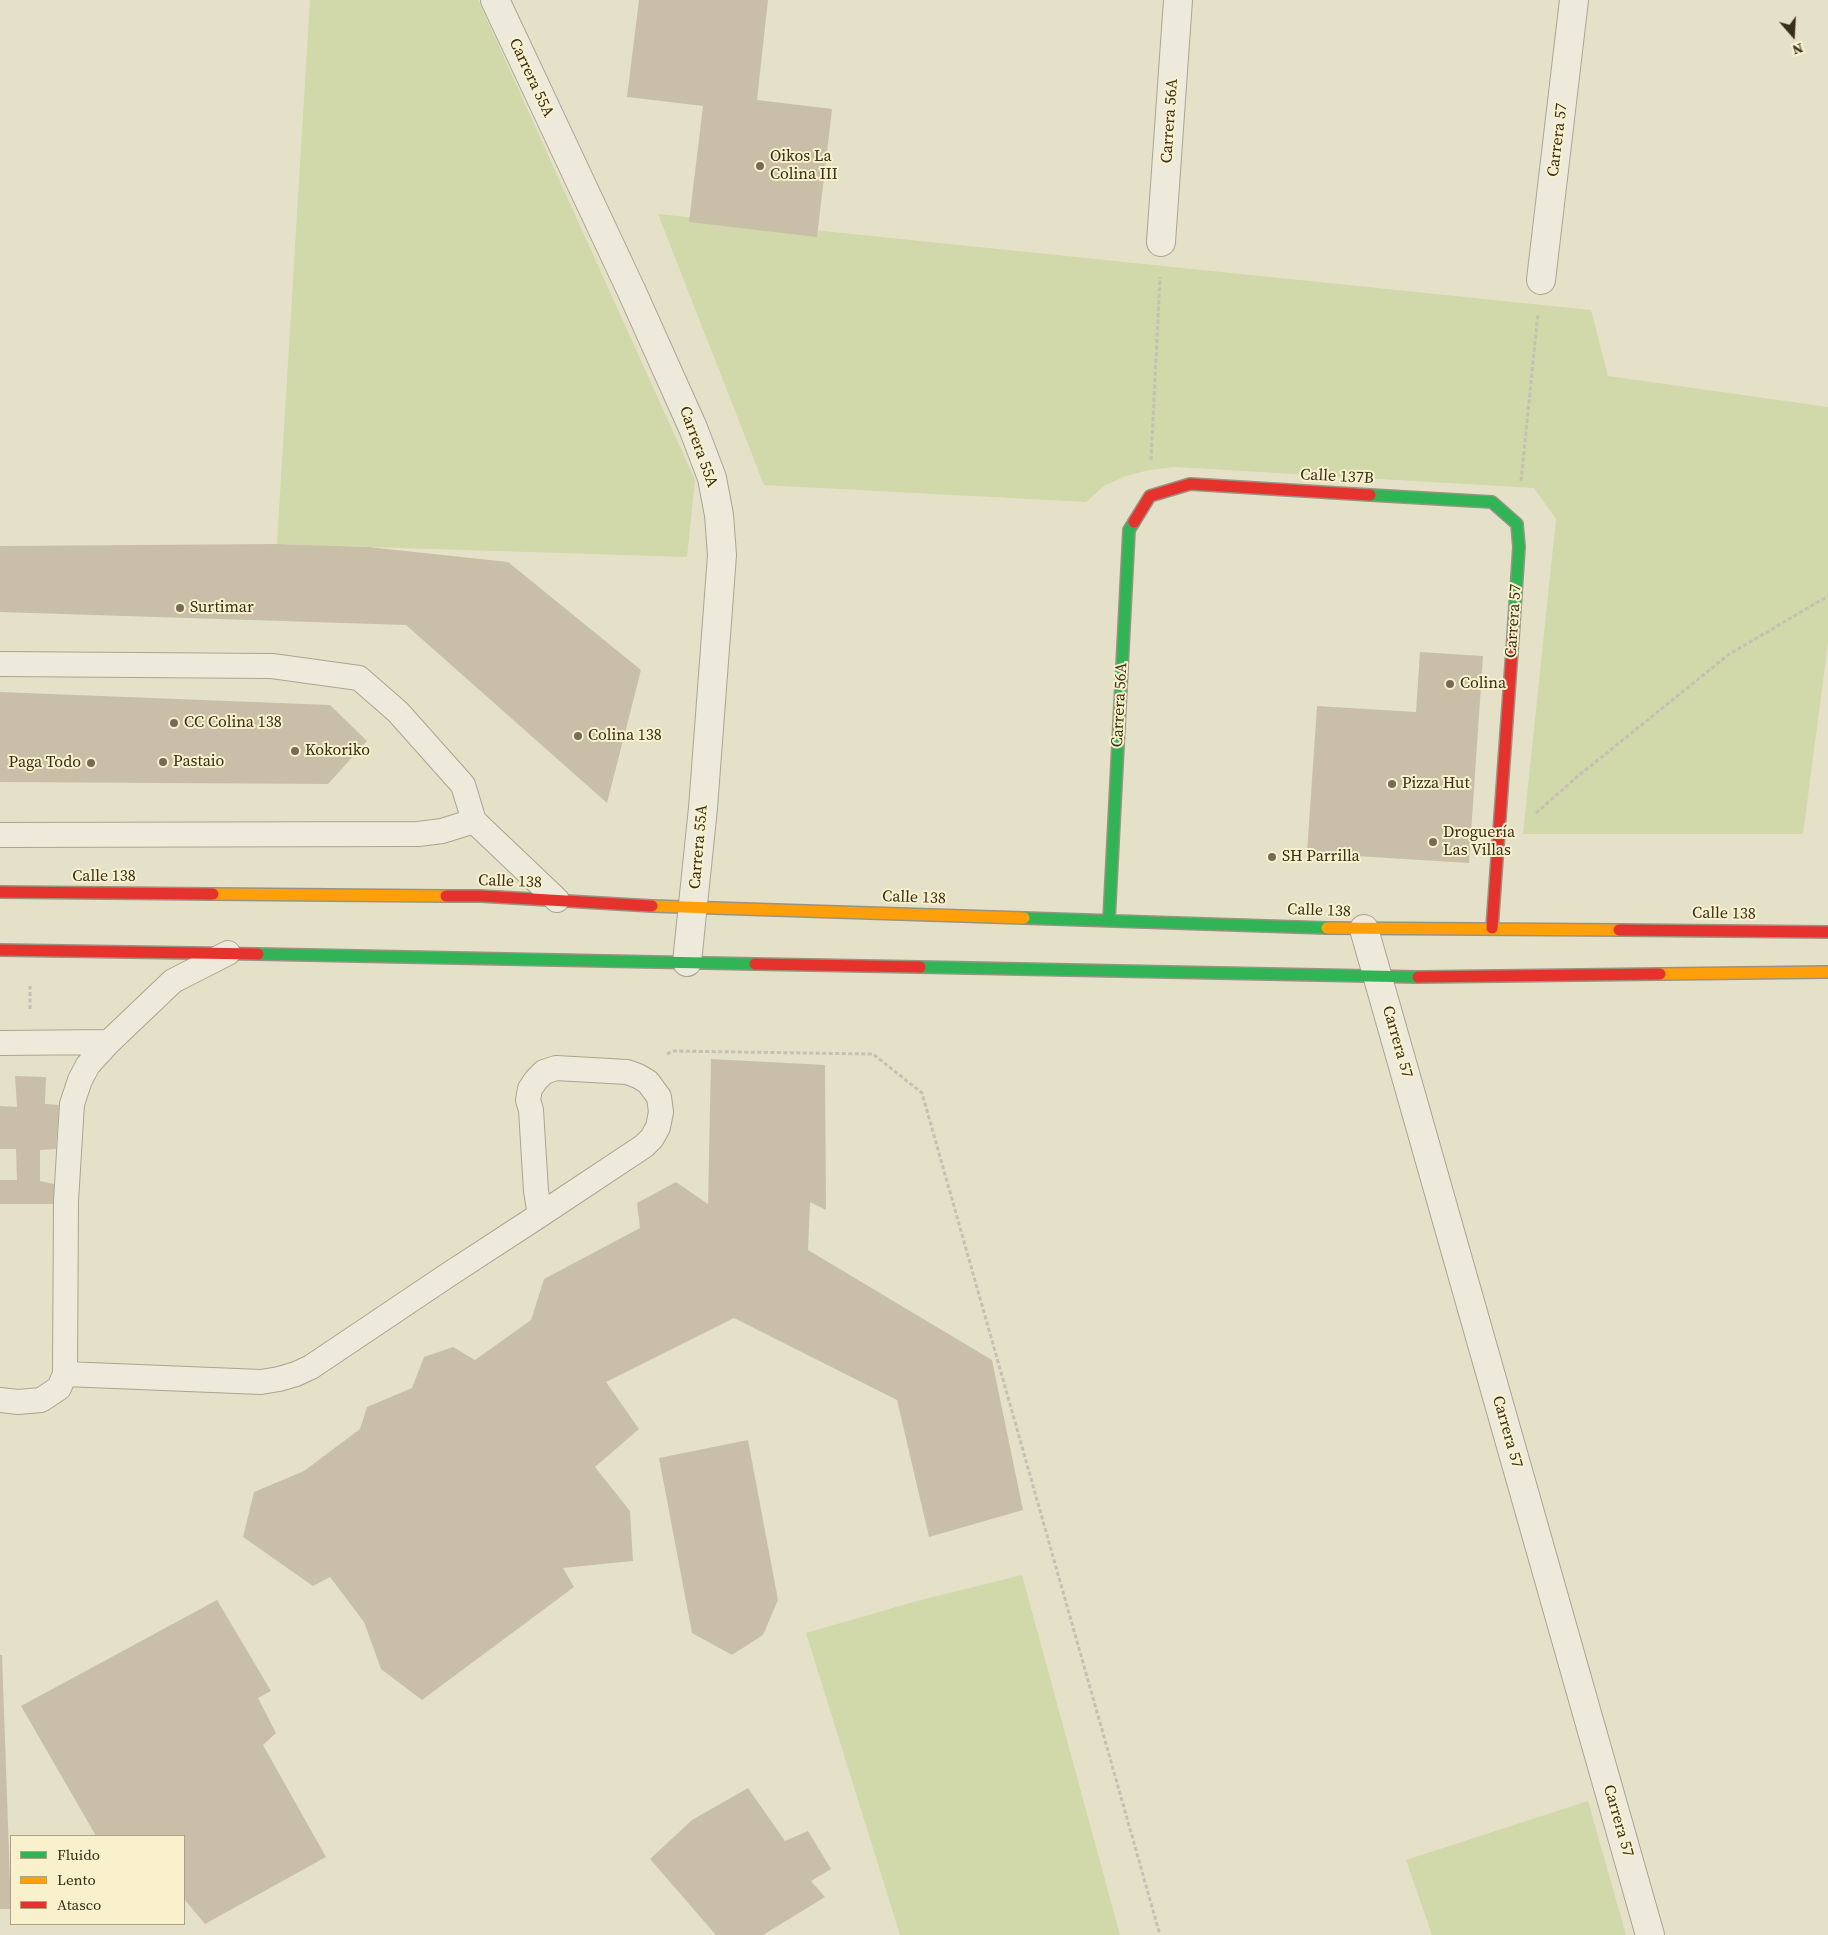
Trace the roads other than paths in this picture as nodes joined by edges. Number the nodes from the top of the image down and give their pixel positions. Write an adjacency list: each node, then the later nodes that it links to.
1 (495, 0): 13 (street, Carrera 55A)
2 (1178, 0): 4 (street, Carrera 56A)
3 (1574, 0): 5 (street, Carrera 57)
4 (1161, 242)
5 (1542, 280)
6 (1150, 496): 7 (main road, Calle 137B); 14 (main road, Carrera 56A)
7 (1516, 524): 16 (main road, Carrera 57)
8 (0, 664): 9 (lane)
9 (474, 821): 10 (lane); 12 (lane)
10 (0, 835)
11 (0, 892): 12 (main road, Calle 138)
12 (557, 900): 13 (main road, Calle 138)
13 (693, 908): 14 (main road, Calle 138); 20 (street, Carrera 55A)
14 (1109, 920): 15 (main road, Calle 138)
15 (1364, 928): 16 (main road, Calle 138); 22 (street, Carrera 57)
16 (1492, 928): 17 (main road, Calle 138)
17 (1828, 932)
18 (0, 950): 19 (main road)
19 (228, 953): 20 (main road); 23 (lane)
20 (687, 962): 22 (main road)
21 (1828, 972): 22 (main road)
22 (1378, 976): 28 (street, Carrera 57)
23 (109, 1042): 24 (lane); 26 (lane)
24 (0, 1043)
25 (540, 1215): 25 (lane); 26 (lane)
26 (65, 1374): 27 (lane)
27 (0, 1400)
28 (1650, 1935)

